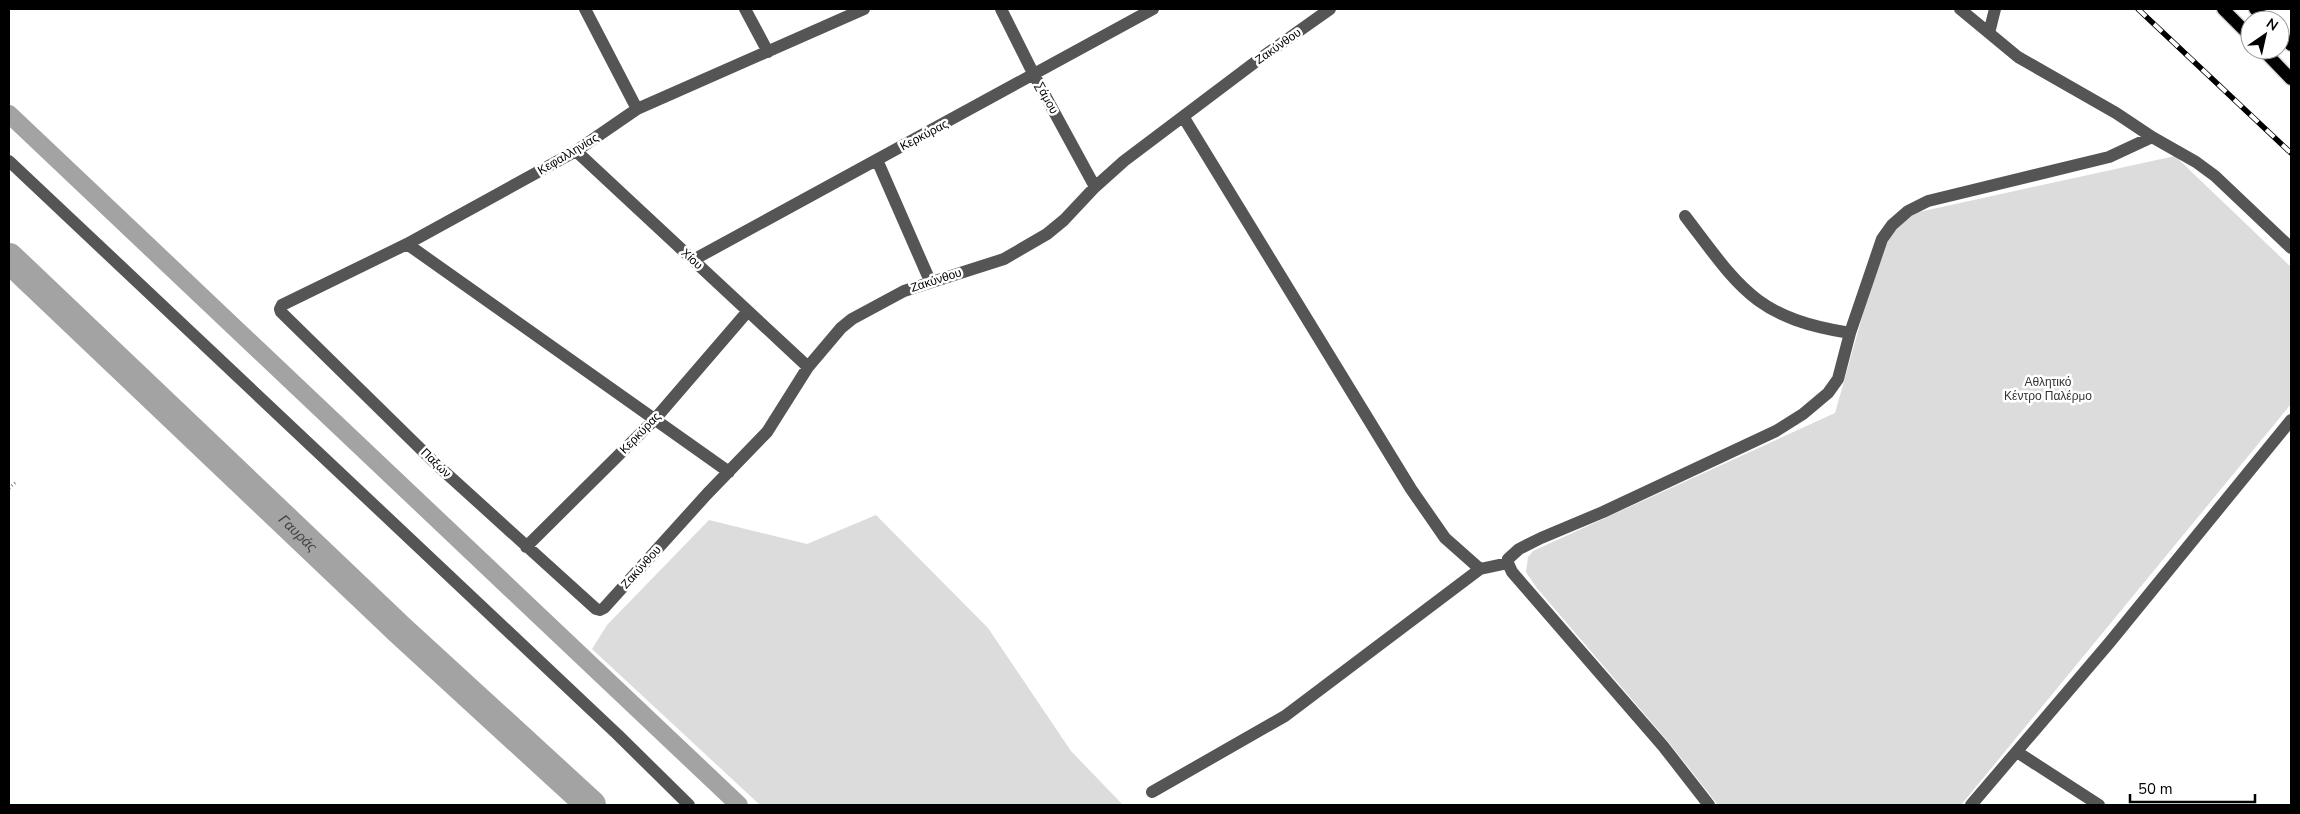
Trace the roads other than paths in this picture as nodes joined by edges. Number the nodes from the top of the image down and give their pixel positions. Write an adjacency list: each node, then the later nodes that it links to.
1 (585, 9): 16 (street)
2 (745, 9): 12 (street)
3 (864, 9): 12 (street, Κεφαλληνίας)
4 (1001, 9): 14 (street, Σάμου)
5 (1153, 9): 14 (street, Κερκύρας)
6 (1330, 9): 17 (street, Ζακύνθου)
7 (1960, 9): 11 (street)
8 (1995, 9): 11 (street)
9 (2223, 9): 10 (main road)
10 (2240, 26)
11 (1988, 33): 18 (street)
12 (768, 52): 16 (street, Κεφαλληνίας)
13 (2273, 60): 15 (main road)
14 (1034, 75): 20 (street, Κερκύρας); 22 (street, Σάμου)
15 (2291, 79)
16 (637, 109): 19 (street, Κεφαλληνίας)
17 (1184, 118): 22 (street, Ζακύνθου); 37 (street)
18 (2152, 137): 25 (street); 30 (street)
19 (576, 151): 24 (street, Κεφαλληνίας); 26 (street, Χίου)
20 (877, 160): 26 (street, Κερκύρας); 27 (street)
21 (9, 161): 41 (street)
22 (1095, 187): 27 (street, Ζακύνθου)
23 (1685, 216): 30 (street)
24 (407, 244): 29 (street, Κεφαλληνίας); 32 (street)
25 (2291, 248)
26 (693, 260): 28 (street, Χίου)
27 (930, 281): 31 (street, Ζακύνθου)
28 (748, 311): 31 (street, Χίου); 32 (street, Κερκύρας)
29 (281, 312): 35 (street, Παξών)
30 (1850, 333): 36 (street)
31 (808, 367): 34 (street, Ζακύνθου)
32 (655, 419): 34 (street); 35 (street, Κερκύρας)
33 (2291, 420): 39 (street)
34 (729, 472): 38 (street, Ζακύνθου)
35 (526, 547): 38 (street, Παξών)
36 (1508, 563): 37 (street); 42 (street)
37 (1480, 569): 40 (street)
38 (596, 609)
39 (2017, 752): 43 (street); 44 (street)
40 (1152, 792)
41 (689, 805)
42 (1709, 805)
43 (1971, 805)
44 (2099, 805)

